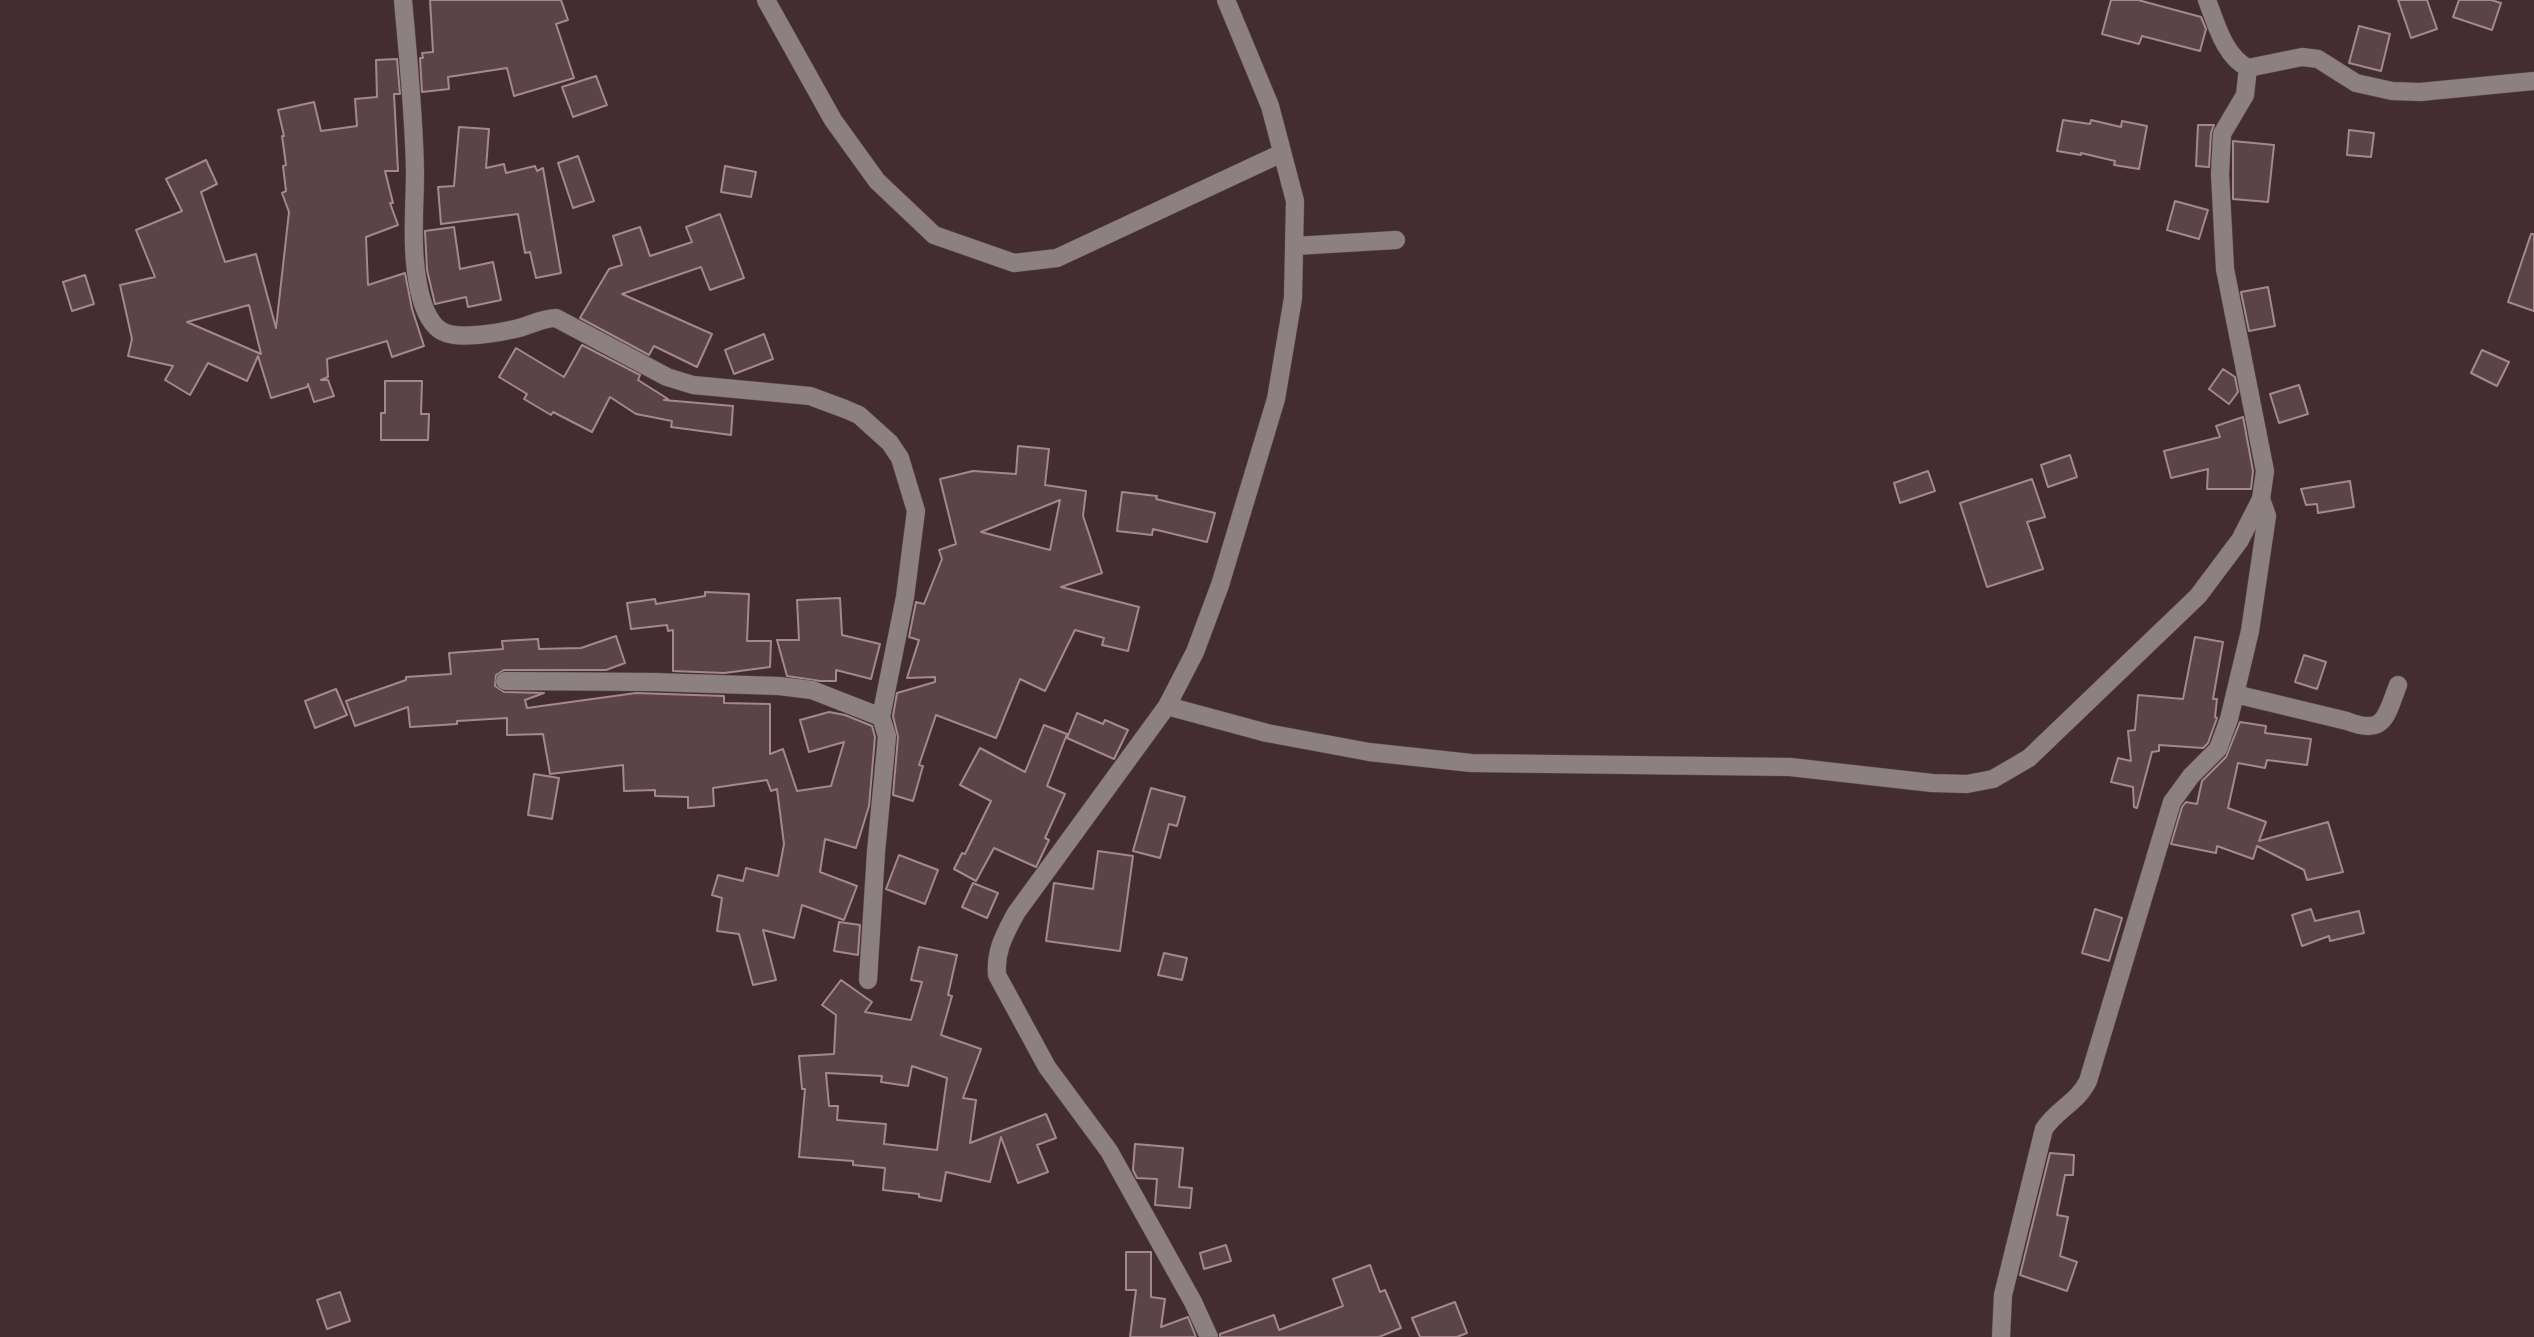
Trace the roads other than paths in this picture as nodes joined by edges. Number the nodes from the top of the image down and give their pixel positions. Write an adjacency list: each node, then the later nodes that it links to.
1 (403, 0): 15 (street)
2 (766, 0): 7 (street)
3 (1226, 0): 7 (street)
4 (2207, 0): 5 (street)
5 (2248, 68): 6 (street); 10 (street)
6 (2534, 81)
7 (1282, 153): 9 (street)
8 (1396, 240): 9 (street)
9 (1295, 246): 14 (street)
10 (2261, 499): 13 (street); 14 (street)
11 (505, 681): 15 (street)
12 (2398, 685): 13 (street)
13 (2235, 694): 18 (street)
14 (1167, 706): 17 (street)
15 (881, 717): 16 (street)
16 (868, 980)
17 (1209, 1337)
18 (2001, 1337)

